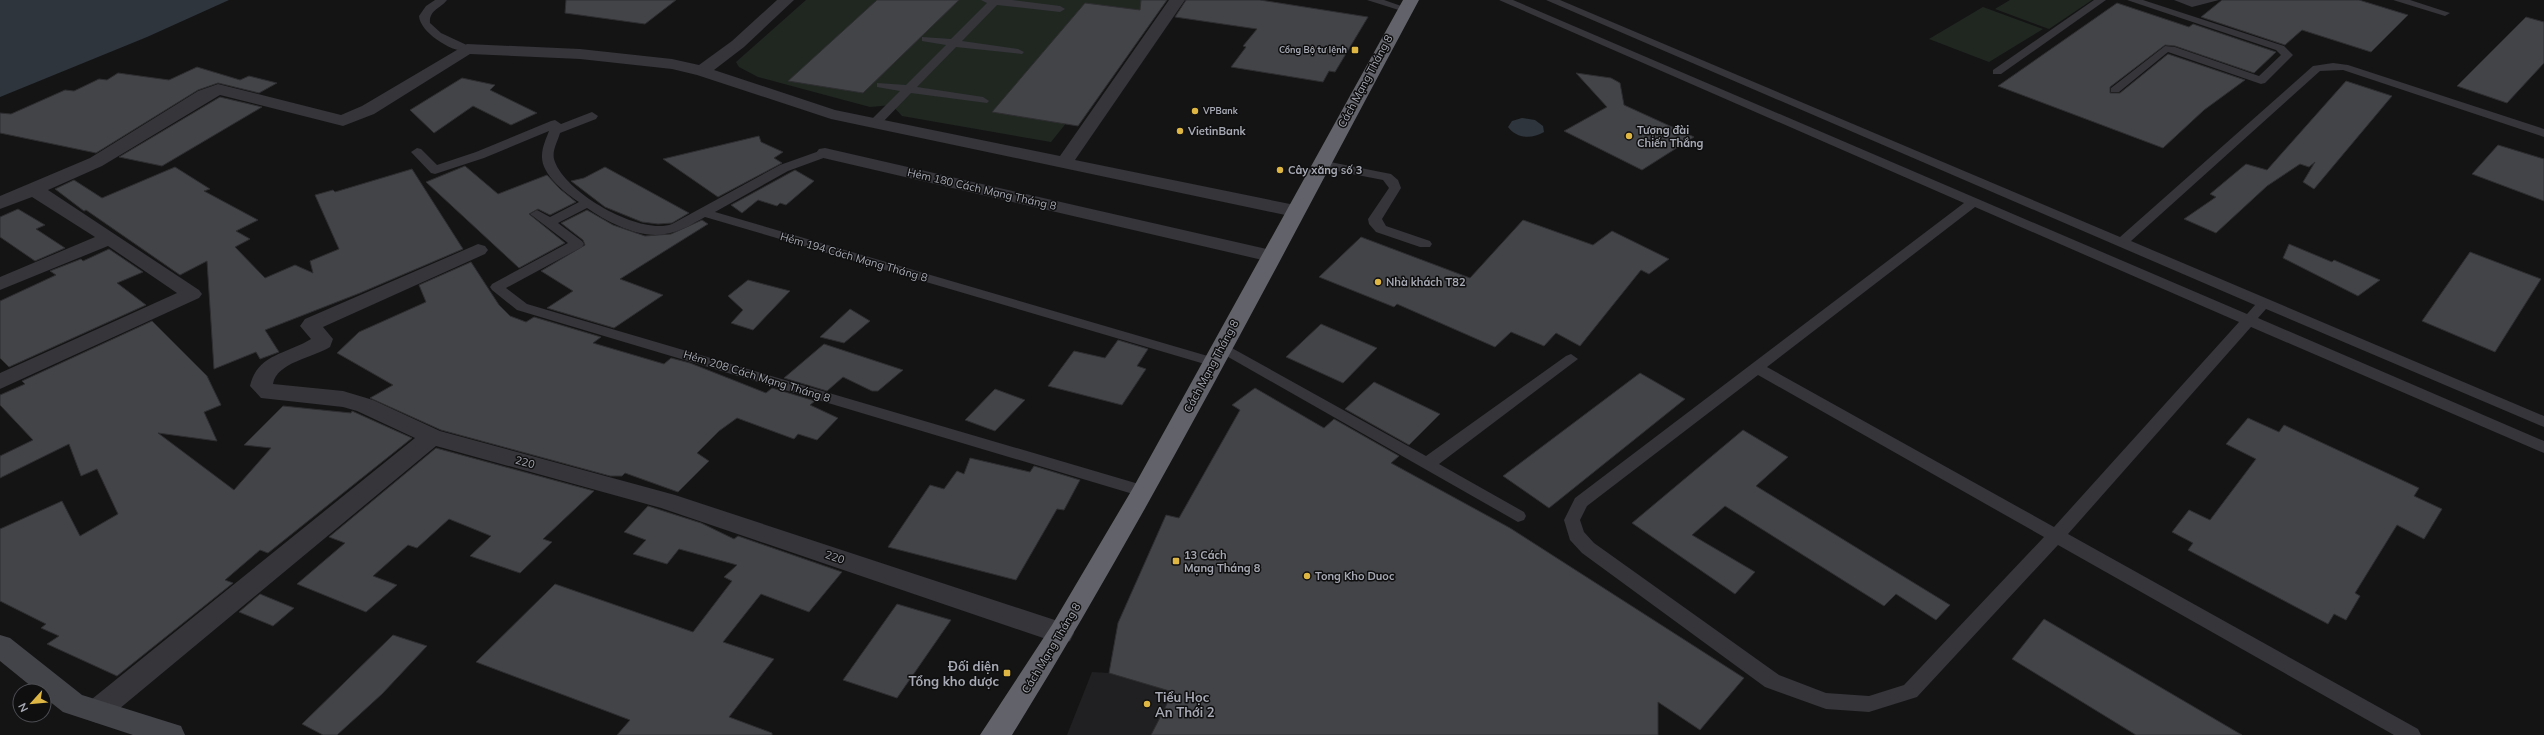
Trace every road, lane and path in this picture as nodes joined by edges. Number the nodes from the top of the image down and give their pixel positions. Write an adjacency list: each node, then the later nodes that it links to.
1 (442, 0): 18 (lane)
2 (786, 0): 20 (street)
3 (991, 0): 14 (lane); 17 (lane)
4 (1178, 0): 32 (street)
5 (1372, 0): 13 (lane)
6 (1504, 0): 35 (lane)
7 (1551, 0): 43 (lane)
8 (2100, 0): 21 (lane)
9 (2132, 0): 24 (lane)
10 (2179, 0): 11 (lane)
11 (2214, 0)
12 (2398, 0): 15 (lane)
13 (1408, 4): 33 (highway, Cách Mạng Tháng 8)
14 (1060, 8)
15 (2445, 13)
16 (926, 38): 17 (lane)
17 (954, 43): 19 (lane); 23 (lane)
18 (467, 49): 20 (street); 34 (street)
19 (1018, 52)
20 (702, 71): 27 (street)
21 (1997, 72)
22 (881, 86): 23 (lane)
23 (908, 89): 25 (lane); 27 (lane)
24 (2115, 90)
25 (983, 101)
26 (592, 116): 28 (lane)
27 (875, 123): 32 (street)
28 (556, 130): 30 (lane); 36 (lane)
29 (2544, 133): 43 (lane)
30 (417, 152)
31 (825, 153): 39 (lane, Hẻm 180 Cách Mạng Tháng 8); 46 (street, Hẻm 180 Cách Mạng Tháng 8)
32 (1064, 163): 38 (street)
33 (1320, 164): 38 (highway, Cách Mạng Tháng 8); 44 (lane)
34 (33, 189): 37 (street); 42 (street)
35 (1975, 201): 49 (lane); 52 (lane)
36 (589, 202): 39 (lane); 41 (lane)
37 (0, 203)
38 (1295, 211): 46 (highway, Cách Mạng Tháng 8)
39 (704, 213): 50 (lane, Hẻm 194 Cách Mạng Tháng 8)
40 (537, 214): 41 (lane)
41 (549, 222): 58 (lane, Hẻm 208 Cách Mạng Tháng 8)
42 (110, 238): 47 (street); 53 (street)
43 (2121, 243): 48 (lane)
44 (1425, 244)
45 (478, 250): 55 (street, 220)
46 (1271, 256): 50 (highway, Cách Mạng Tháng 8)
47 (0, 284)
48 (2264, 303): 49 (lane); 54 (lane)
49 (2250, 319): 56 (lane); 60 (lane)
50 (1217, 355): 57 (lane, Hẻm 194 Cách Mạng Tháng 8); 58 (highway, Cách Mạng Tháng 8)
51 (1571, 359): 57 (lane)
52 (1757, 368): 60 (lane); 60 (lane)
53 (0, 382)
54 (2544, 422)
55 (432, 437): 61 (street, 220); 63 (street)
56 (2544, 447)
57 (1427, 464): 59 (lane, Hẻm 194 Cách Mạng Tháng 8)
58 (1143, 491): 61 (highway, Cách Mạng Tháng 8)
59 (1518, 516)
60 (2056, 536): 66 (lane)
61 (1061, 633): 64 (highway, Cách Mạng Tháng 8)
62 (0, 646): 63 (street)
63 (97, 711): 65 (street)
64 (1000, 732)
65 (171, 735)
66 (2411, 735)

